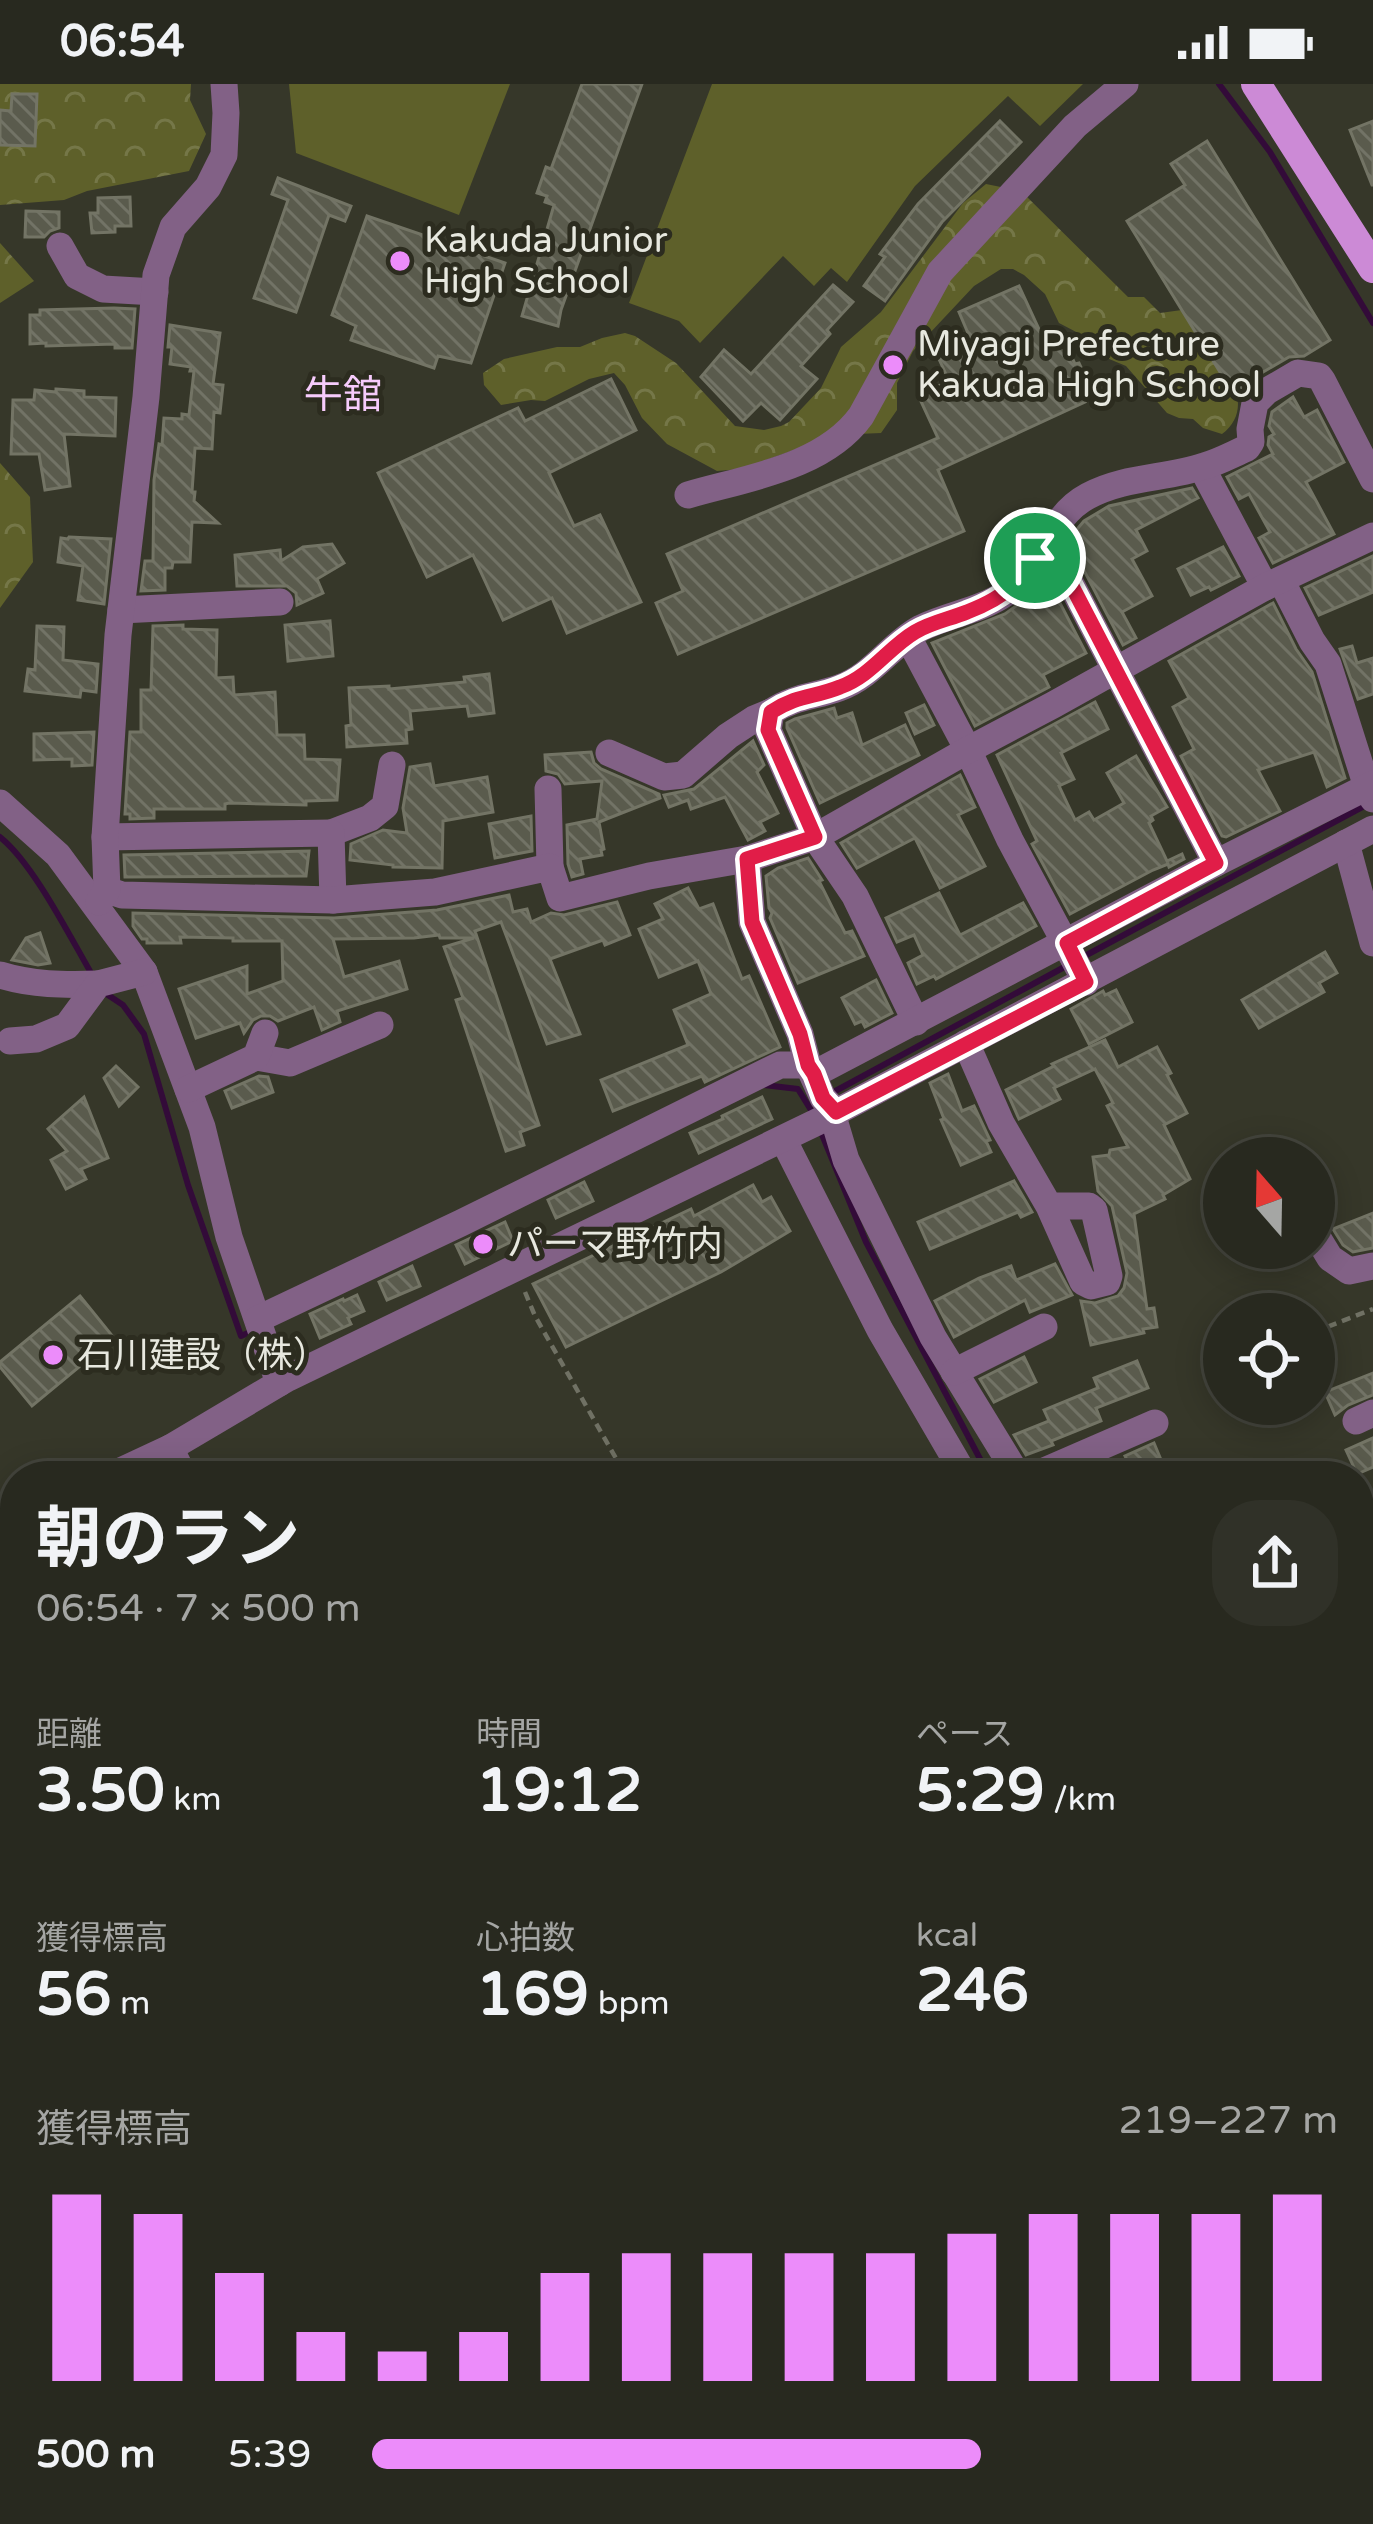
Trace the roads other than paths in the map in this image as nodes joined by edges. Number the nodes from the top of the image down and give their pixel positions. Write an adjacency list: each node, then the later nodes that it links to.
1 (224, 84): 6 (street)
2 (1125, 84): 9 (street)
3 (1260, 85): 5 (main road)
4 (60, 246): 6 (street)
5 (1373, 268)
6 (155, 292): 14 (street)
7 (1202, 467): 8 (street); 11 (street); 12 (street)
8 (1373, 479)
9 (688, 495)
10 (1373, 536): 12 (street)
11 (1047, 538): 15 (street); 16 (street)
12 (1273, 584): 16 (street); 22 (street)
13 (280, 602): 14 (street)
14 (121, 610): 26 (street)
15 (908, 637): 17 (street); 18 (street)
16 (1117, 669): 18 (street); 30 (street)
17 (771, 712): 19 (street); 27 (street)
18 (968, 749): 27 (street); 34 (street)
19 (609, 753)
20 (392, 765): 25 (street)
21 (548, 789): 31 (street)
22 (1371, 790): 30 (street)
23 (0, 803): 32 (street)
24 (1373, 829): 28 (street)
25 (331, 833): 26 (street); 33 (street)
26 (106, 837): 32 (street)
27 (815, 837): 29 (street); 40 (street)
28 (1346, 843): 35 (street); 38 (street)
29 (747, 859): 31 (street); 44 (street)
30 (1216, 863): 34 (street)
31 (550, 867): 33 (street)
32 (102, 898): 33 (street); 36 (street)
33 (333, 900)
34 (1067, 943): 38 (street); 40 (street)
35 (1373, 943)
36 (144, 972): 39 (street); 45 (street)
37 (0, 975): 39 (street)
38 (1086, 982): 43 (street)
39 (98, 985): 42 (street)
40 (916, 1022): 44 (street)
41 (380, 1025): 45 (street)
42 (10, 1041)
43 (965, 1043): 46 (street); 48 (street)
44 (811, 1070): 46 (street); 51 (street)
45 (188, 1089): 51 (street)
46 (834, 1113): 47 (street); 53 (street)
47 (782, 1138): 54 (street); 59 (street)
48 (1049, 1206)
49 (1335, 1261): 50 (street)
50 (1373, 1266)
51 (258, 1319): 54 (street)
52 (1044, 1327): 53 (street)
53 (954, 1372): 60 (street)
54 (279, 1383): 56 (street)
55 (1155, 1423): 61 (street)
56 (170, 1448): 57 (street); 58 (street)
57 (142, 1461)
58 (176, 1461)
59 (956, 1461)
60 (1009, 1461)
61 (1068, 1461)

